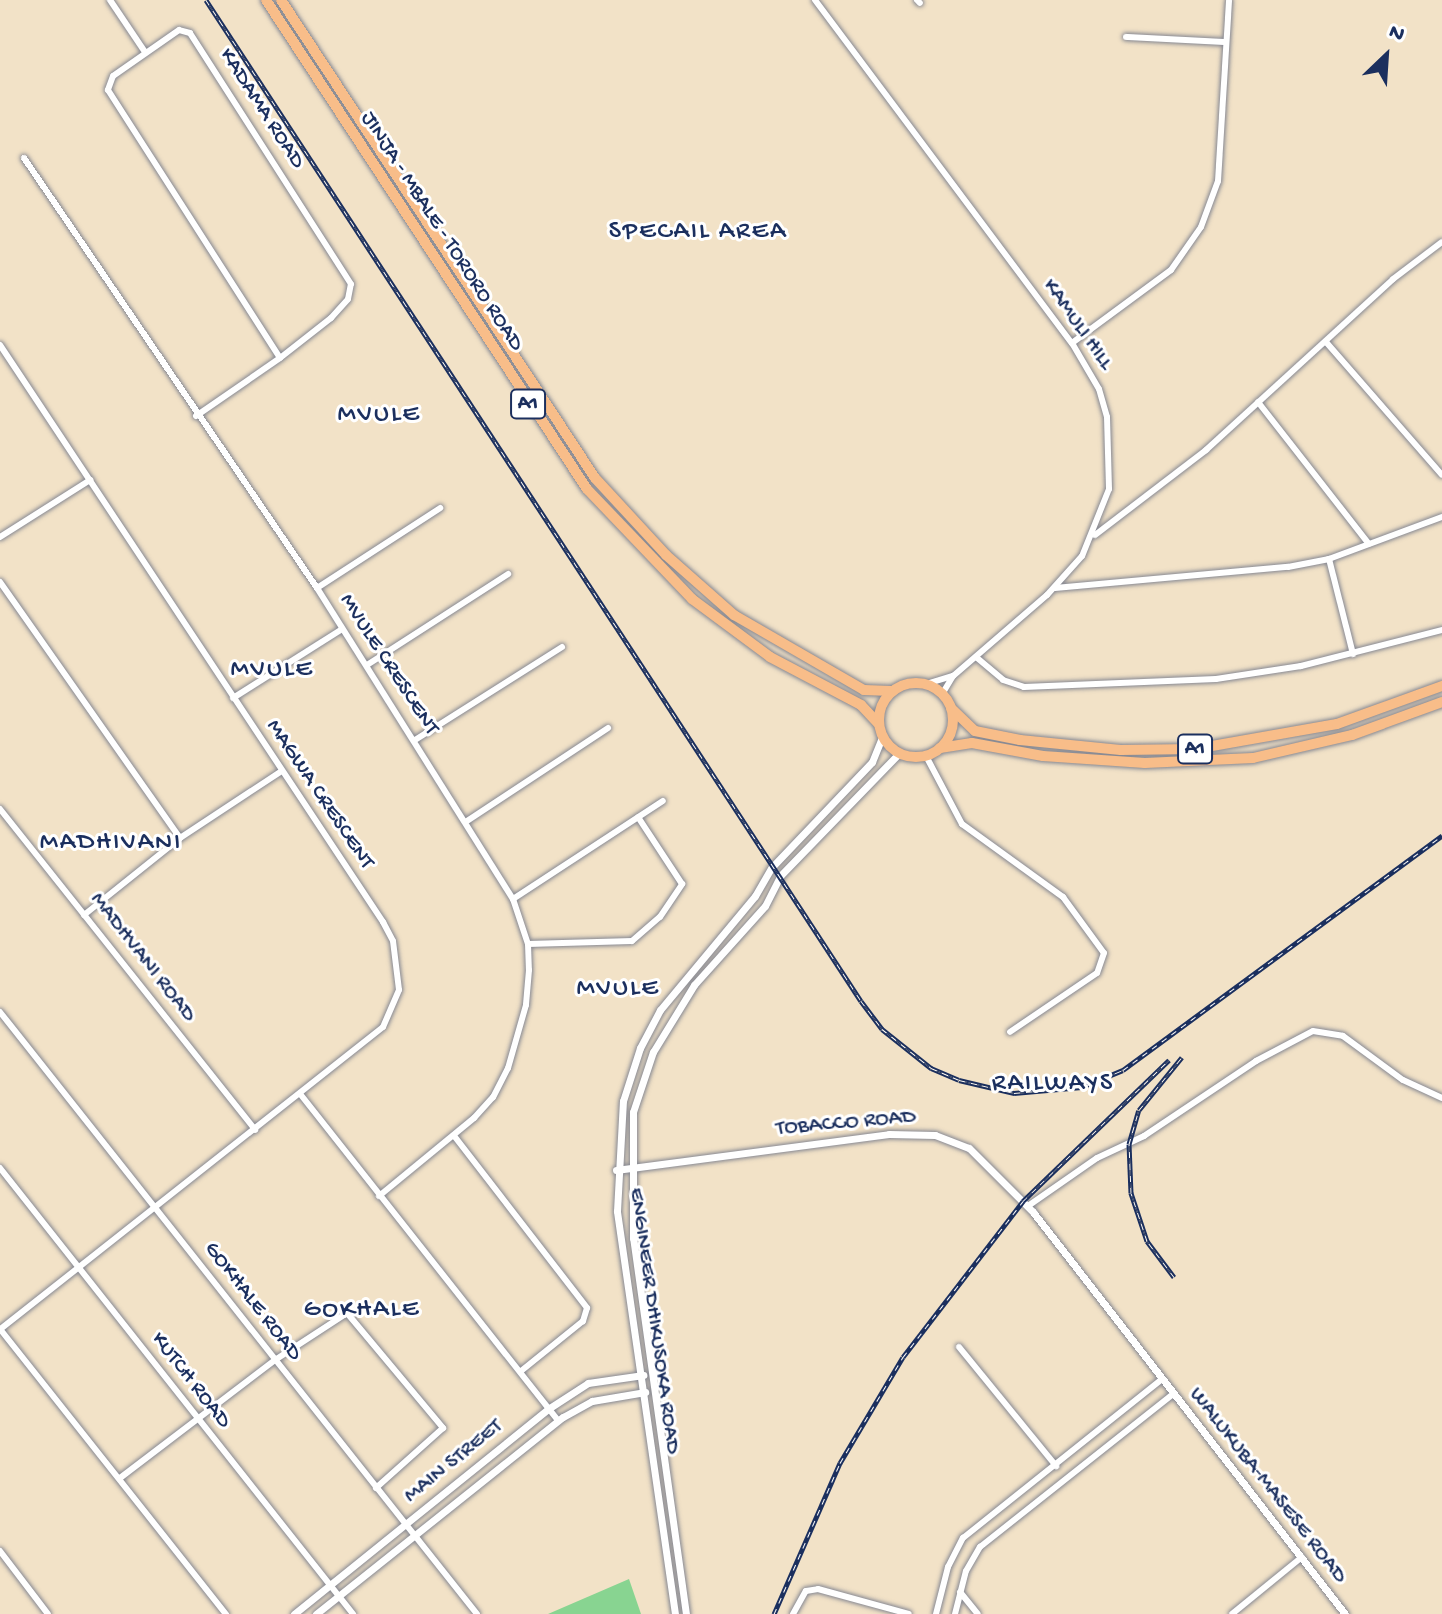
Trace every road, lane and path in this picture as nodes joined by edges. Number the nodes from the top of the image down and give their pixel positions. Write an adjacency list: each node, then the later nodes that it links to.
1 (110, 0): 8 (street)
2 (266, 0): 43 (highway, JINJA - MBALE - TORORO ROAD / A1)
3 (281, 0): 38 (highway, JINJA - MBALE - TORORO ROAD / A1)
4 (815, 0): 12 (street, KAMULI HILL)
5 (1229, 0): 7 (street)
6 (1126, 37): 7 (street)
7 (1226, 42): 12 (street)
8 (145, 52): 14 (street, KADAMA ROAD); 14 (street, KADAMA ROAD)
9 (24, 158): 16 (street, MVULE CRESCENT)
10 (1442, 242): 11 (street)
11 (1326, 342): 15 (street); 17 (street)
12 (1072, 343): 21 (street, KAMULI HILL)
13 (0, 345): 18 (street, MAGWA CRESCENT)
14 (280, 358): 16 (street)
15 (1258, 402): 21 (street); 23 (street)
16 (196, 416): 27 (street, MVULE CRESCENT)
17 (1442, 475)
18 (90, 480): 22 (street); 40 (street, MAGWA CRESCENT)
19 (440, 508): 27 (street)
20 (1442, 517): 23 (street)
21 (1095, 535): 28 (street, KAMULI HILL)
22 (0, 537)
23 (1369, 544): 24 (street)
24 (1329, 559): 28 (street); 32 (street)
25 (508, 574): 34 (street)
26 (0, 582): 55 (street)
27 (317, 588): 29 (street, MVULE CRESCENT)
28 (1054, 588): 33 (street, KAMULI HILL)
29 (342, 629): 34 (street, MVULE CRESCENT); 40 (street)
30 (1442, 630): 32 (street)
31 (562, 647): 46 (street)
32 (1353, 654): 33 (street)
33 (976, 657): 35 (street, KAMULI HILL)
34 (367, 665): 46 (street, MVULE CRESCENT)
35 (953, 676): 36 (street, KAMULI HILL); 39 (street, KAMULI HILL)
36 (926, 684): 38 (highway, A1); 39 (highway, A1)
37 (1442, 686): 42 (highway, A1)
38 (891, 691): 43 (highway)
39 (942, 694): 42 (highway, A1)
40 (233, 698): 50 (street, MAGWA CRESCENT)
41 (1442, 702): 47 (highway, A1)
42 (951, 708): 47 (highway)
43 (878, 723): 45 (highway)
44 (608, 728): 54 (street)
45 (882, 737): 48 (highway); 67 (street, ENGINEER DHIKUSOKA ROAD)
46 (415, 740): 54 (street, MVULE CRESCENT)
47 (940, 748): 49 (highway, A1)
48 (899, 753): 49 (highway); 65 (street, ENGINEER DHIKUSOKA ROAD)
49 (926, 756): 60 (street)
50 (280, 772): 55 (street); 61 (street, MAGWA CRESCENT)
51 (663, 801): 53 (street)
52 (0, 809): 57 (street, MADHVANI ROAD)
53 (638, 817): 56 (street); 58 (street)
54 (467, 821): 56 (street, MVULE CRESCENT)
55 (180, 838): 57 (street)
56 (513, 899): 58 (street, MVULE CRESCENT)
57 (84, 915): 63 (street, MADHVANI ROAD)
58 (528, 944): 64 (street, MVULE CRESCENT)
59 (0, 1012): 70 (street, GOKHALE ROAD)
60 (1010, 1032)
61 (301, 1095): 63 (street, MAGWA CRESCENT); 68 (street)
62 (1442, 1098): 69 (street)
63 (255, 1130): 70 (street, MAGWA CRESCENT)
64 (455, 1137): 68 (street, MVULE CRESCENT); 75 (street)
65 (631, 1167): 67 (street, TOBACCO ROAD); 69 (street, TOBACCO ROAD); 76 (street, ENGINEER DHIKUSOKA ROAD)
66 (0, 1168): 71 (street, KUTCH ROAD)
67 (616, 1170): 77 (street, ENGINEER DHIKUSOKA ROAD)
68 (379, 1196): 75 (street)
69 (1028, 1206): 78 (street, TOBACCO ROAD)
70 (155, 1207): 71 (street, MAGWA CRESCENT); 74 (street, GOKHALE ROAD)
71 (79, 1268): 72 (street, MAGWA CRESCENT); 83 (street, KUTCH ROAD)
72 (0, 1329): 88 (street)
73 (959, 1347): 87 (street)
74 (275, 1360): 83 (street); 90 (street, GOKHALE ROAD); 90 (street)
75 (521, 1371): 82 (street)
76 (654, 1373): 77 (street, MAIN STREET); 79 (street, ENGINEER DHIKUSOKA ROAD)
77 (641, 1375): 80 (street, ENGINEER DHIKUSOKA ROAD); 82 (street, MAIN STREET)
78 (1161, 1380): 81 (street, WALUKUBA-MASESE ROAD); 85 (street)
79 (655, 1389): 80 (street, MAIN STREET); 106 (street, ENGINEER DHIKUSOKA ROAD)
80 (643, 1393): 84 (street, MAIN STREET); 105 (street, ENGINEER DHIKUSOKA ROAD)
81 (1172, 1395): 86 (street); 95 (street, WALUKUBA-MASESE ROAD)
82 (548, 1409): 84 (street); 92 (street, MAIN STREET)
83 (196, 1419): 88 (street); 96 (street, KUTCH ROAD)
84 (558, 1420): 93 (street, MAIN STREET)
85 (1078, 1447): 86 (street); 87 (street)
86 (1088, 1460): 91 (street)
87 (1056, 1466): 89 (street)
88 (120, 1478): 100 (street)
89 (1034, 1483): 91 (street); 109 (street)
90 (376, 1488): 92 (street, GOKHALE ROAD)
91 (1044, 1496): 97 (street)
92 (405, 1524): 93 (street, GOKHALE ROAD); 96 (street, MAIN STREET)
93 (415, 1537): 98 (street, MAIN STREET); 104 (street, GOKHALE ROAD)
94 (0, 1551): 99 (street)
95 (1302, 1557): 112 (street); 113 (street, WALUKUBA-MASESE ROAD)
96 (330, 1585): 98 (street, KUTCH ROAD); 101 (street, MAIN STREET)
97 (960, 1592): 110 (street); 111 (street)
98 (339, 1595): 102 (street, MAIN STREET); 103 (street, KUTCH ROAD)
99 (48, 1614)
100 (226, 1614)
101 (294, 1614)
102 (316, 1614)
103 (353, 1614)
104 (477, 1614)
105 (675, 1614)
106 (686, 1614)
107 (793, 1614): 108 (street)
108 (909, 1614)
109 (936, 1614)
110 (955, 1614)
111 (978, 1614)
112 (1232, 1614)
113 (1345, 1614)

